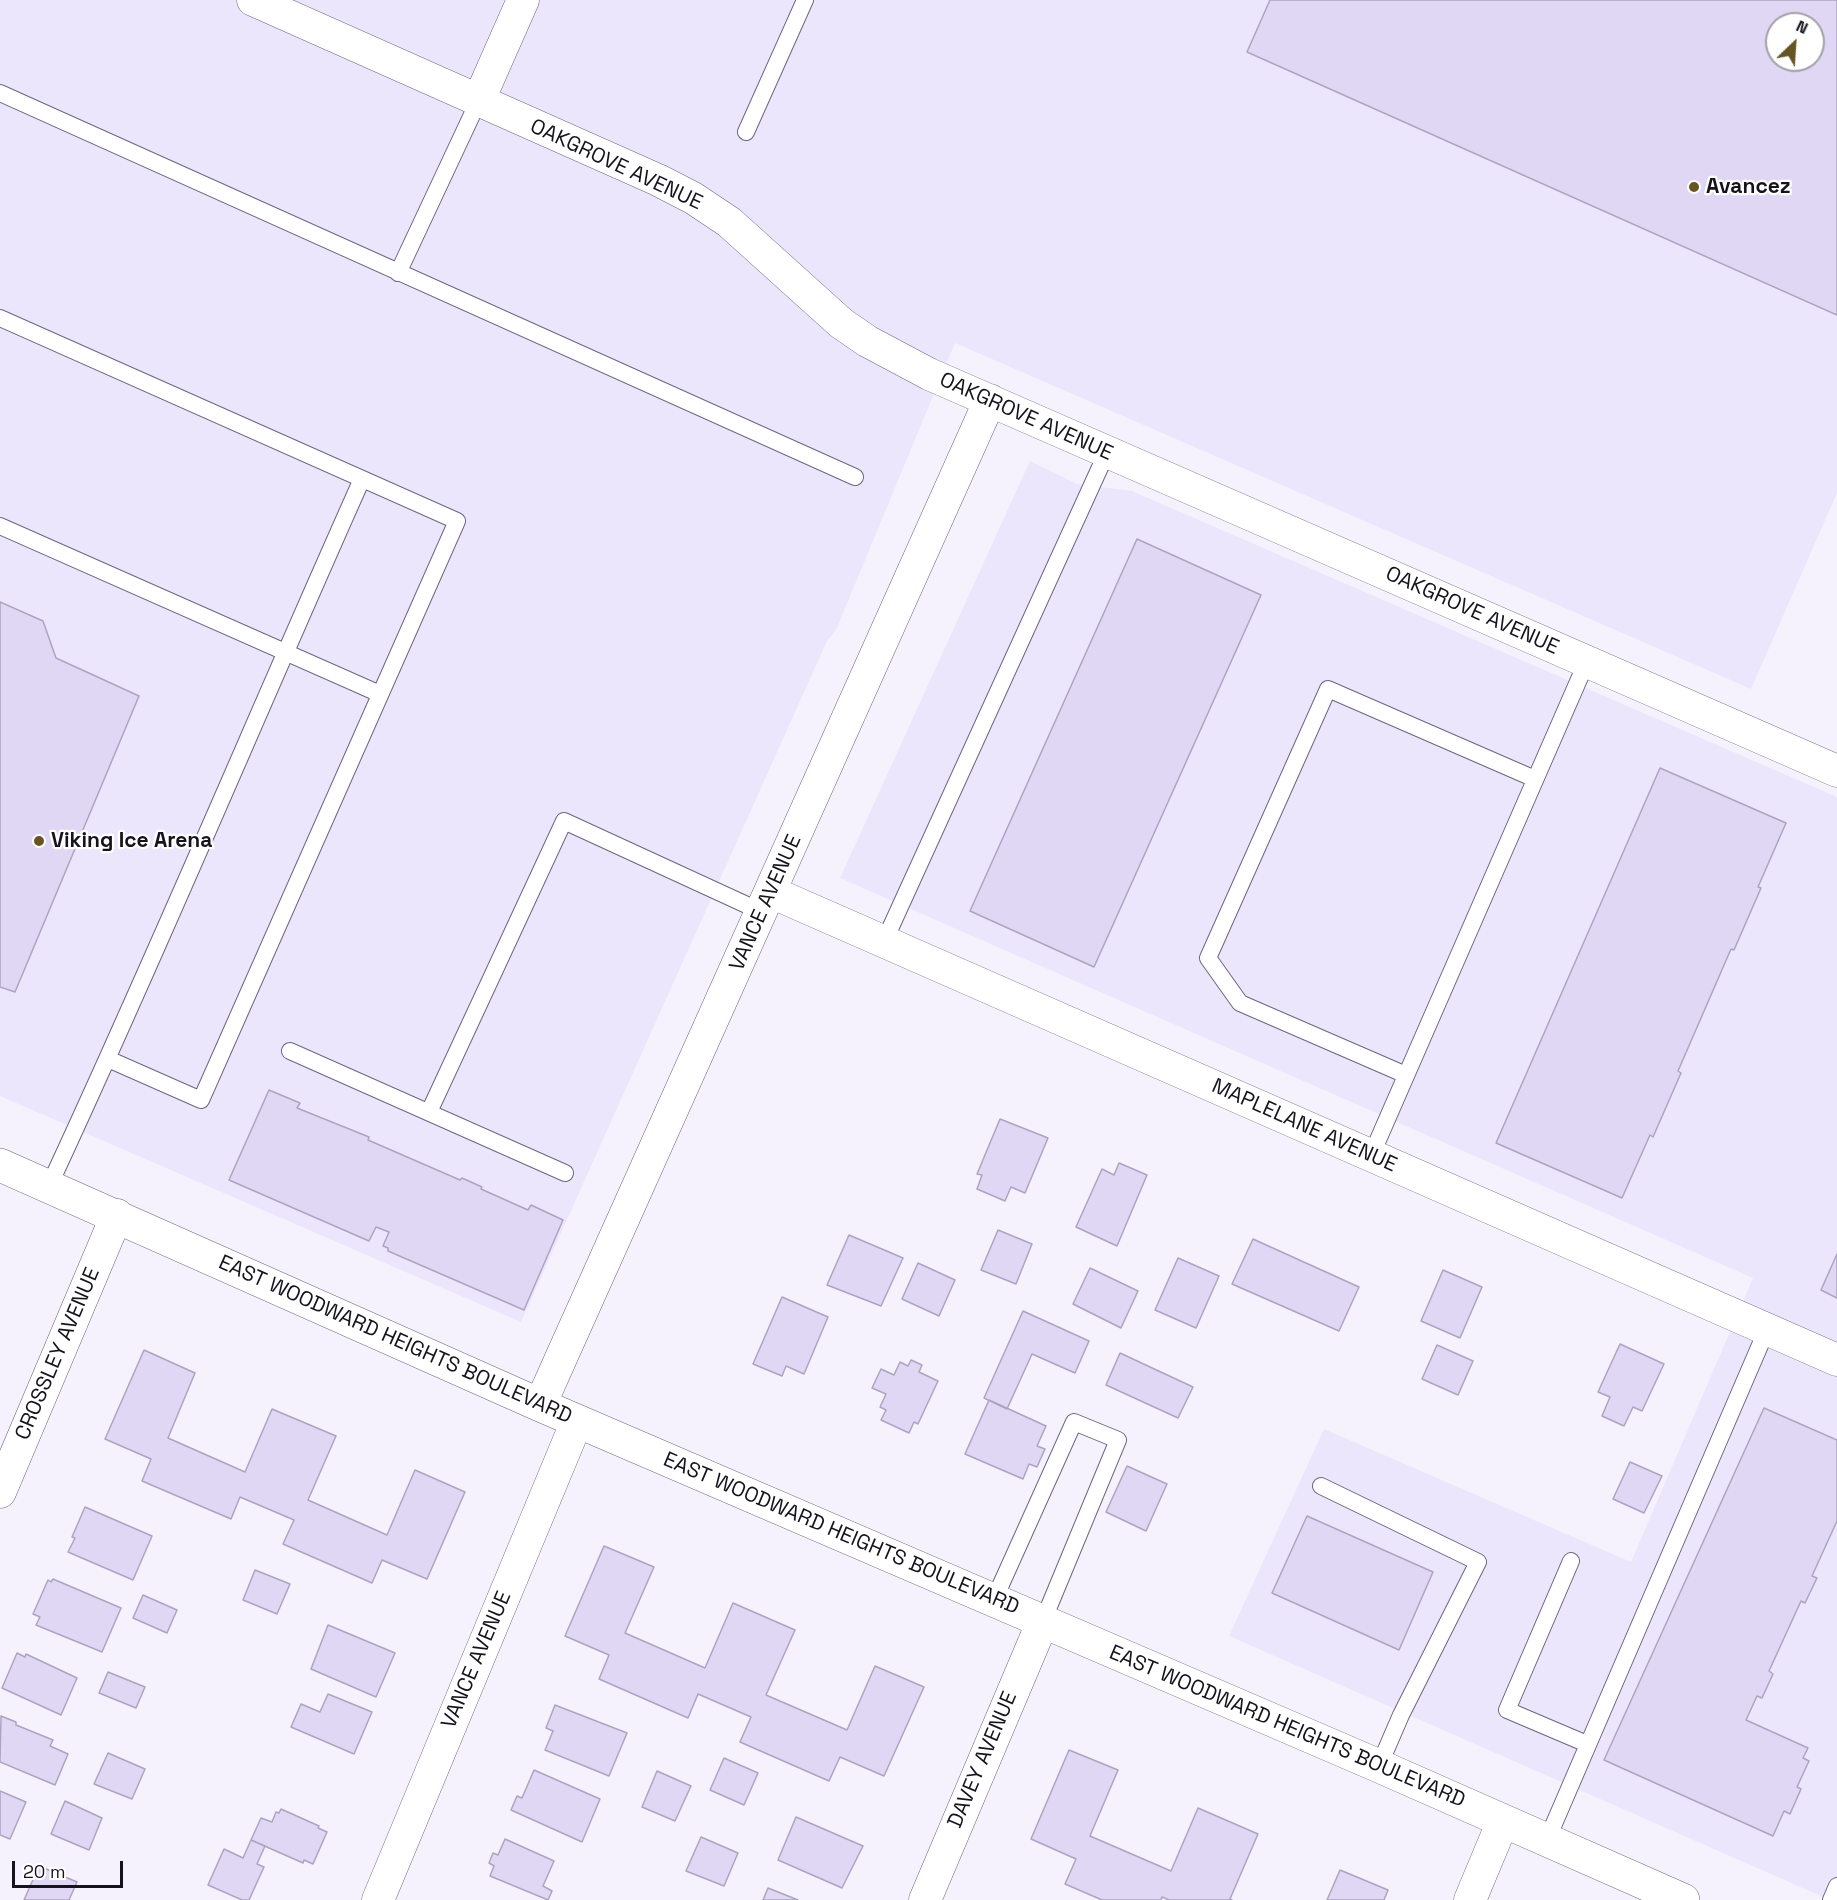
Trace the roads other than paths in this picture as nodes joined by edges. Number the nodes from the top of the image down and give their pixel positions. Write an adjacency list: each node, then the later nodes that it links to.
1 (253, 0): 5 (street, OAKGROVE AVENUE)
2 (523, 0): 5 (street)
3 (805, 0): 6 (lane)
4 (0, 93): 7 (lane)
5 (478, 102): 7 (lane); 9 (street, OAKGROVE AVENUE)
6 (747, 132)
7 (398, 273): 11 (lane)
8 (0, 318): 12 (lane)
9 (990, 400): 10 (street, OAKGROVE AVENUE); 19 (street, VANCE AVENUE)
10 (1107, 452): 15 (street, OAKGROVE AVENUE); 20 (lane)
11 (855, 477)
12 (363, 478): 14 (lane); 16 (lane)
13 (0, 526): 14 (lane)
14 (285, 651): 16 (lane); 22 (lane)
15 (1587, 661): 17 (street, OAKGROVE AVENUE); 18 (lane)
16 (380, 694): 22 (lane)
17 (1837, 771)
18 (1535, 779): 23 (lane); 23 (lane)
19 (767, 902): 20 (street, MAPLELANE AVENUE); 24 (lane, MAPLELANE AVENUE); 32 (street, VANCE AVENUE)
20 (884, 942): 25 (street, MAPLELANE AVENUE)
21 (290, 1051): 24 (lane)
22 (108, 1059): 28 (lane)
23 (1406, 1076): 25 (lane)
24 (429, 1113): 27 (lane)
25 (1371, 1156): 30 (street, MAPLELANE AVENUE)
26 (0, 1165): 28 (street, EAST WOODWARD HEIGHTS BOULEVARD)
27 (566, 1173)
28 (49, 1186): 29 (street, EAST WOODWARD HEIGHTS BOULEVARD)
29 (117, 1215): 32 (street, EAST WOODWARD HEIGHTS BOULEVARD); 34 (street, CROSSLEY AVENUE)
30 (1767, 1329): 31 (street, MAPLELANE AVENUE); 40 (lane)
31 (1837, 1360)
32 (540, 1405): 33 (street, EAST WOODWARD HEIGHTS BOULEVARD)
33 (577, 1421): 38 (street, EAST WOODWARD HEIGHTS BOULEVARD); 45 (street, VANCE AVENUE)
34 (8, 1449): 36 (street, CROSSLEY AVENUE)
35 (1321, 1486): 41 (lane)
36 (0, 1492)
37 (1572, 1561): 40 (lane)
38 (994, 1600): 39 (street, EAST WOODWARD HEIGHTS BOULEVARD); 39 (lane)
39 (1043, 1621): 41 (street, EAST WOODWARD HEIGHTS BOULEVARD); 46 (street, DAVEY AVENUE)
40 (1587, 1744): 43 (lane)
41 (1379, 1766): 42 (street, EAST WOODWARD HEIGHTS BOULEVARD)
42 (1503, 1821): 43 (street, EAST WOODWARD HEIGHTS BOULEVARD); 47 (street)
43 (1547, 1840): 48 (street, EAST WOODWARD HEIGHTS BOULEVARD)
44 (1837, 1886): 49 (lane)
45 (378, 1900)
46 (925, 1900)
47 (1470, 1900)
48 (1683, 1900)
49 (1831, 1900)

